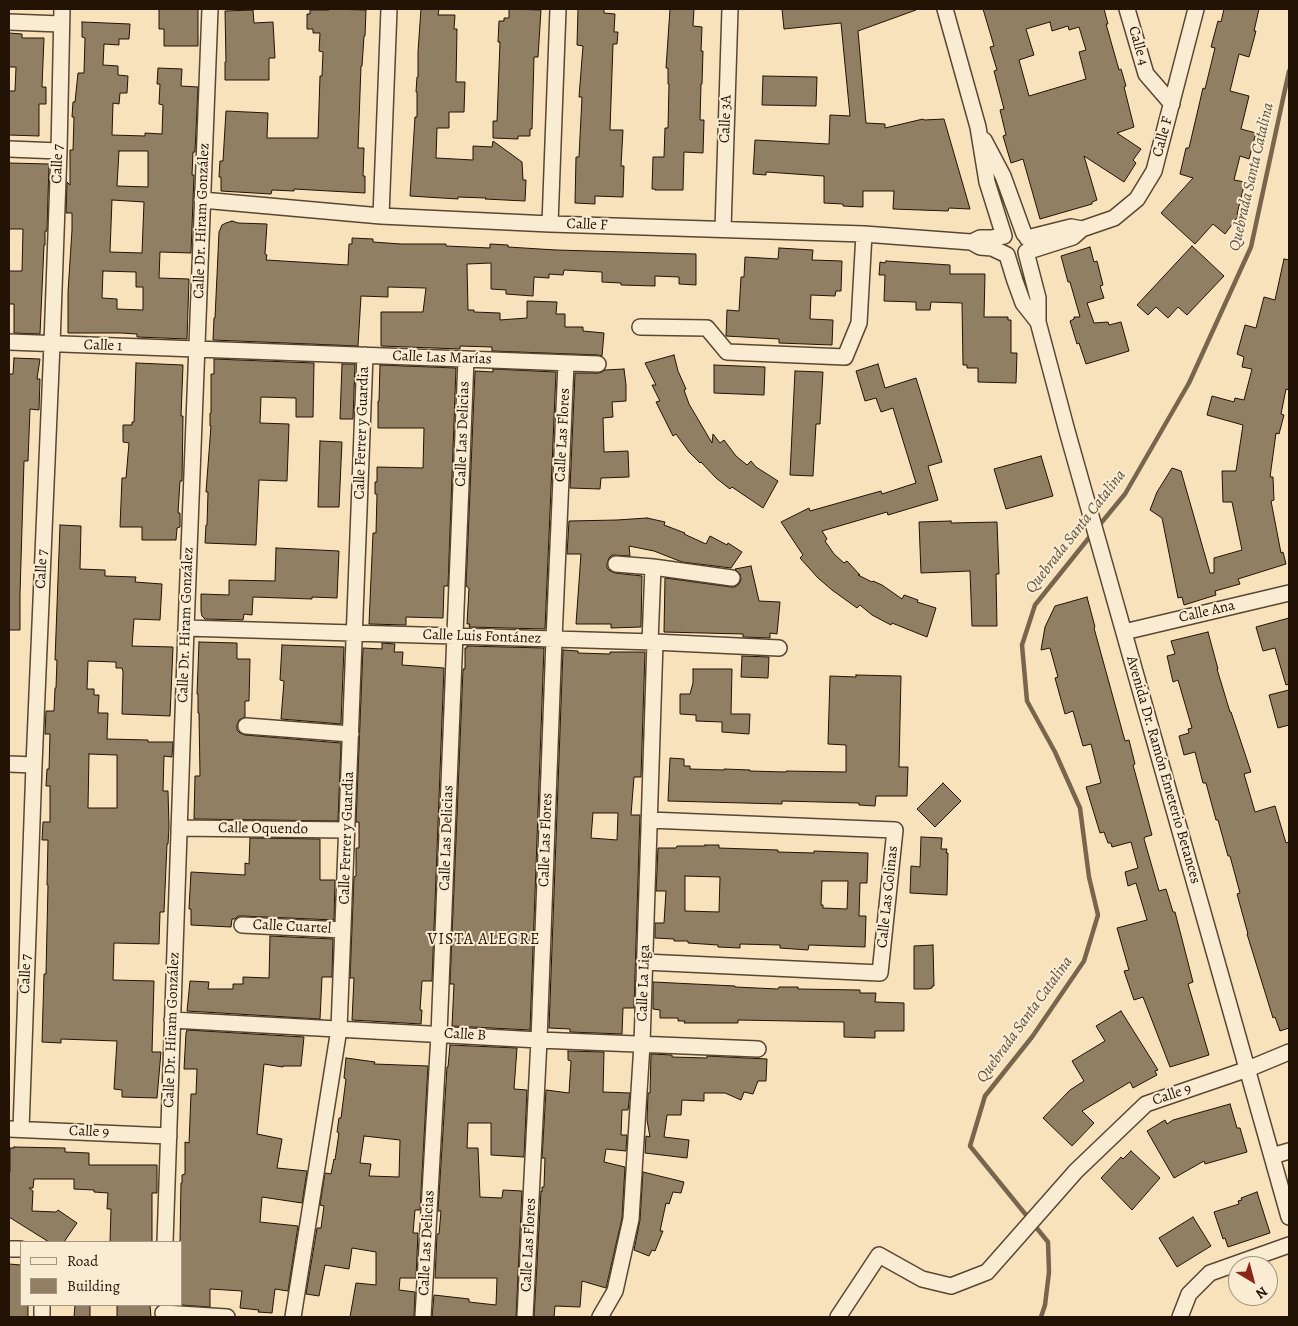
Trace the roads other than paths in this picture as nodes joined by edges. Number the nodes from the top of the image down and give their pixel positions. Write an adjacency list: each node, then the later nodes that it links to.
1 (210, 9): 14 (street, Calle Dr. Hiram González)
2 (389, 9): 15 (street)
3 (558, 9): 16 (street)
4 (730, 9): 17 (street, Calle 3A)
5 (945, 9): 11 (street, Avenida Dr. Ramón Emeterio Betances)
6 (1128, 9): 10 (street, Calle 4)
7 (1196, 9): 10 (street, Calle F)
8 (61, 16): 9 (street); 13 (street, Calle 7)
9 (9, 22)
10 (1172, 104): 20 (street, Calle F)
11 (978, 127): 19 (street, Avenida Dr. Ramón Emeterio Betances); 20 (street, Avenida Dr. Ramón Emeterio Betances)
12 (9, 149): 13 (street)
13 (59, 151): 26 (street, Calle 7)
14 (202, 200): 15 (street, Calle F); 27 (street, Calle Dr. Hiram González)
15 (381, 216): 16 (street, Calle F)
16 (550, 224): 17 (street, Calle F)
17 (722, 229): 18 (street, Calle F)
18 (864, 234): 21 (street, Calle F); 24 (street)
19 (1004, 236): 20 (street); 21 (street, Calle F); 22 (street)
20 (1026, 241): 22 (street); 23 (street, Avenida Dr. Ramón Emeterio Betances)
21 (971, 242): 22 (street, Calle F)
22 (1007, 256): 23 (street, Avenida Dr. Ramón Emeterio Betances)
23 (1038, 322): 37 (street, Avenida Dr. Ramón Emeterio Betances)
24 (640, 327)
25 (9, 342): 26 (street, Calle 1)
26 (52, 344): 27 (street, Calle 1); 46 (street, Calle 7)
27 (197, 349): 28 (street, Calle Las Marías); 36 (street, Calle Dr. Hiram González)
28 (365, 355): 29 (street, Calle Las Marías); 38 (street, Calle Ferrer y Guardia)
29 (466, 359): 30 (street, Calle Las Marías); 39 (street, Calle Las Delicias)
30 (566, 363): 31 (street, Calle Las Marías); 40 (street, Calle Las Flores)
31 (598, 364)
32 (616, 564): 33 (street)
33 (653, 567): 34 (street); 41 (street, Calle La Liga)
34 (732, 578)
35 (1289, 593): 37 (street, Calle Ana)
36 (186, 628): 38 (street, Calle Luis Fontánez); 48 (street, Calle Dr. Hiram González)
37 (1124, 632): 60 (street, Avenida Dr. Ramón Emeterio Betances)
38 (355, 634): 39 (street, Calle Luis Fontánez); 44 (street, Calle Ferrer y Guardia)
39 (454, 636): 40 (street, Calle Luis Fontánez); 55 (street, Calle Las Delicias)
40 (554, 639): 41 (street, Calle Luis Fontánez); 56 (street, Calle Las Flores)
41 (652, 642): 42 (street, Calle Luis Fontánez); 47 (street, Calle La Liga)
42 (779, 648)
43 (246, 726): 44 (street)
44 (351, 734): 49 (street, Calle Ferrer y Guardia)
45 (9, 764): 46 (street)
46 (34, 765): 61 (street, Calle 7)
47 (649, 820): 52 (street, Calle La Liga); 52 (street, Calle Las Colinas)
48 (179, 828): 49 (street, Calle Oquendo); 53 (street, Calle Dr. Hiram González)
49 (347, 830): 51 (street, Calle Ferrer y Guardia)
50 (242, 925): 51 (street, Calle Cuartel)
51 (343, 930): 54 (street, Calle Ferrer y Guardia)
52 (644, 962): 57 (street, Calle La Liga)
53 (172, 1020): 54 (street, Calle B); 62 (street, Calle Dr. Hiram González)
54 (339, 1029): 55 (street, Calle B); 70 (street, Calle Ferrer y Guardia)
55 (439, 1034): 56 (street, Calle B); 71 (street, Calle Las Delicias)
56 (538, 1040): 57 (street, Calle B); 72 (street, Calle Las Flores)
57 (642, 1044): 58 (street, Calle B); 73 (street, Calle La Liga)
58 (758, 1049)
59 (1289, 1052): 60 (street, Calle 9)
60 (1248, 1068): 64 (street, Avenida Dr. Ramón Emeterio Betances); 74 (street, Calle 9)
61 (15, 1129): 62 (street, Calle 9)
62 (169, 1136): 66 (street, Calle Dr. Hiram González)
63 (1289, 1151): 64 (street)
64 (1272, 1156): 65 (street, Avenida Dr. Ramón Emeterio Betances)
65 (1289, 1217)
66 (165, 1241)
67 (1289, 1245): 75 (street)
68 (163, 1312): 69 (street)
69 (226, 1317)
70 (293, 1317)
71 (423, 1317)
72 (525, 1317)
73 (600, 1317)
74 (838, 1317)
75 (1180, 1317)

